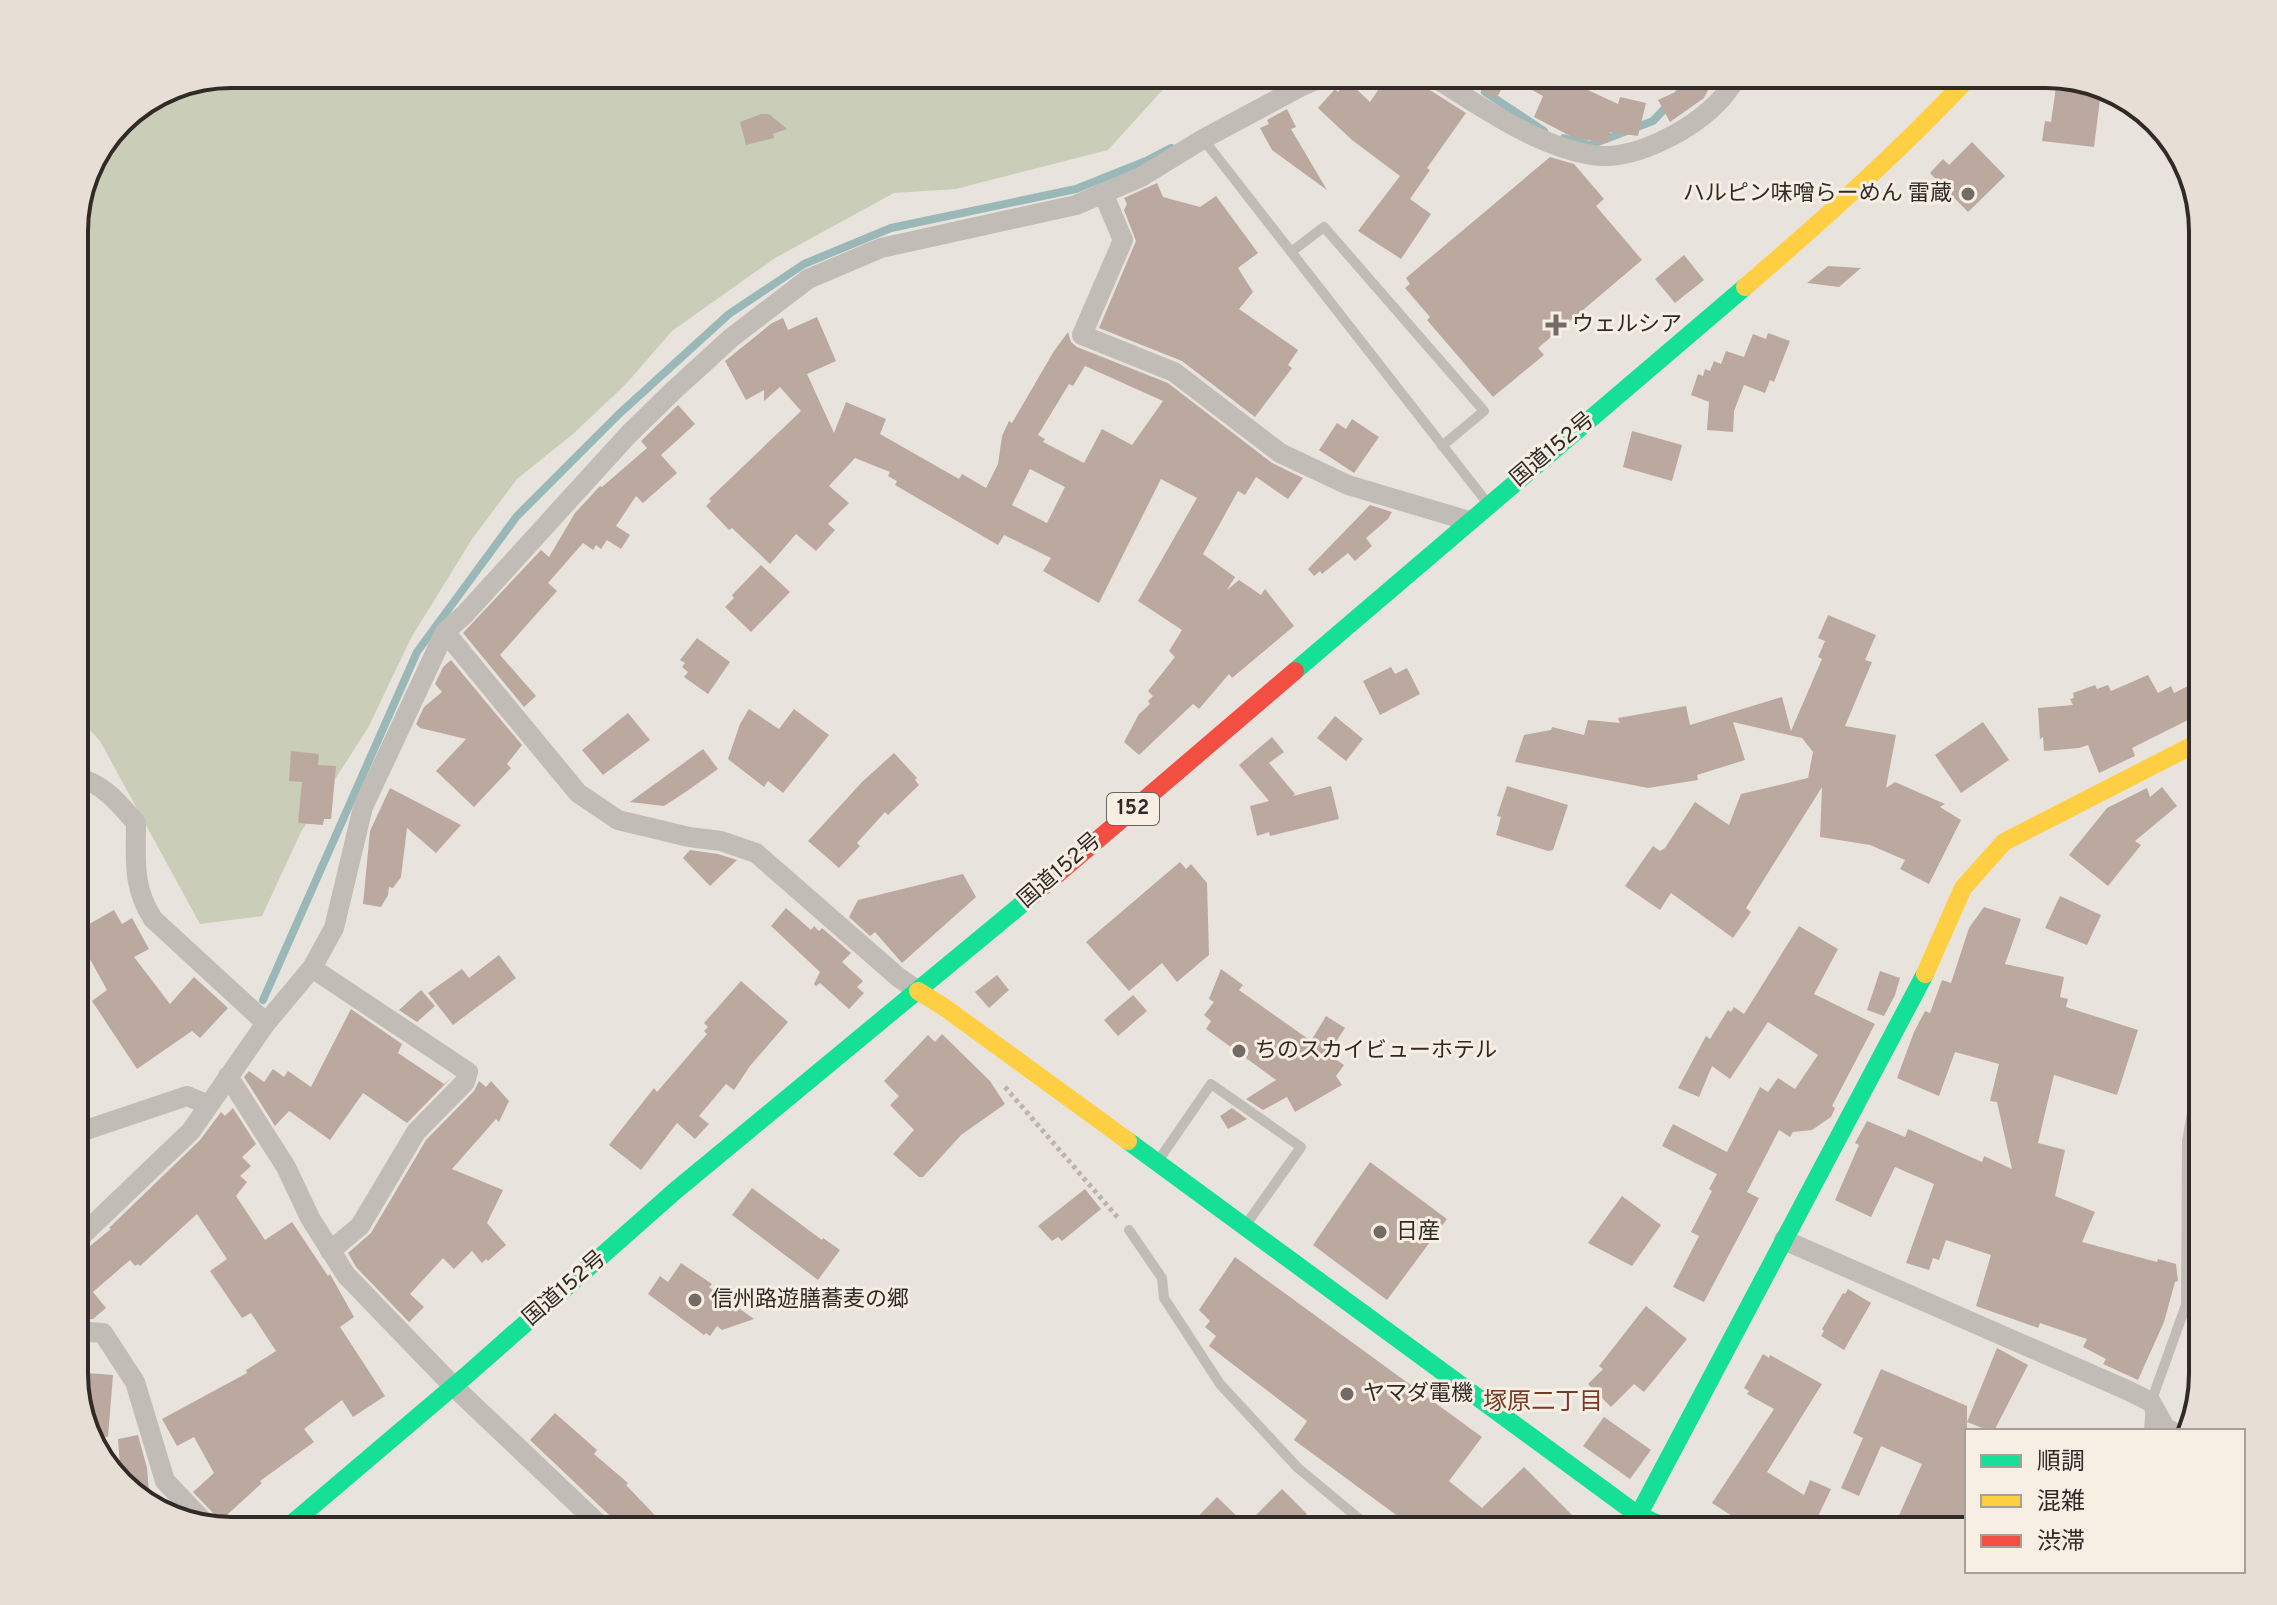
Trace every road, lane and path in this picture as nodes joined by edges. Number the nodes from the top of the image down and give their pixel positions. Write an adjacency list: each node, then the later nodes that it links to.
1 (1302, 88): 5 (street)
2 (1452, 88): 3 (street)
3 (1730, 88)
4 (1959, 88): 9 (main road, 国道152号 / 152)
5 (1203, 139): 6 (street); 7 (lane)
6 (1103, 193): 10 (street); 11 (street)
7 (1291, 252): 8 (lane); 8 (lane)
8 (1442, 446): 9 (lane)
9 (1489, 505): 10 (main road, 国道152号 / 152)
10 (1469, 521): 15 (main road, 国道152号 / 152)
11 (445, 632): 14 (street); 15 (street)
12 (2189, 747): 26 (main road)
13 (88, 780): 16 (street)
14 (312, 968): 16 (street); 27 (street)
15 (918, 991): 22 (main road); 29 (main road, 国道152号 / 152)
16 (266, 1023): 17 (street)
17 (228, 1076): 19 (street); 27 (street)
18 (999, 1079): 25 (path)
19 (209, 1105): 20 (street); 24 (street)
20 (88, 1129)
21 (2189, 1130): 30 (lane)
22 (1157, 1162): 23 (main road); 23 (lane)
23 (1245, 1227): 37 (main road)
24 (88, 1230)
25 (1129, 1230): 36 (lane)
26 (1784, 1240): 30 (street); 38 (main road)
27 (330, 1251): 29 (street)
28 (88, 1332): 33 (street)
29 (453, 1386): 34 (main road, 国道152号 / 152); 35 (street)
30 (2151, 1402): 31 (lane); 32 (street)
31 (2149, 1429)
32 (2166, 1429)
33 (195, 1512)
34 (299, 1517)
35 (591, 1517)
36 (1357, 1517)
37 (1626, 1517)
38 (1637, 1517)

